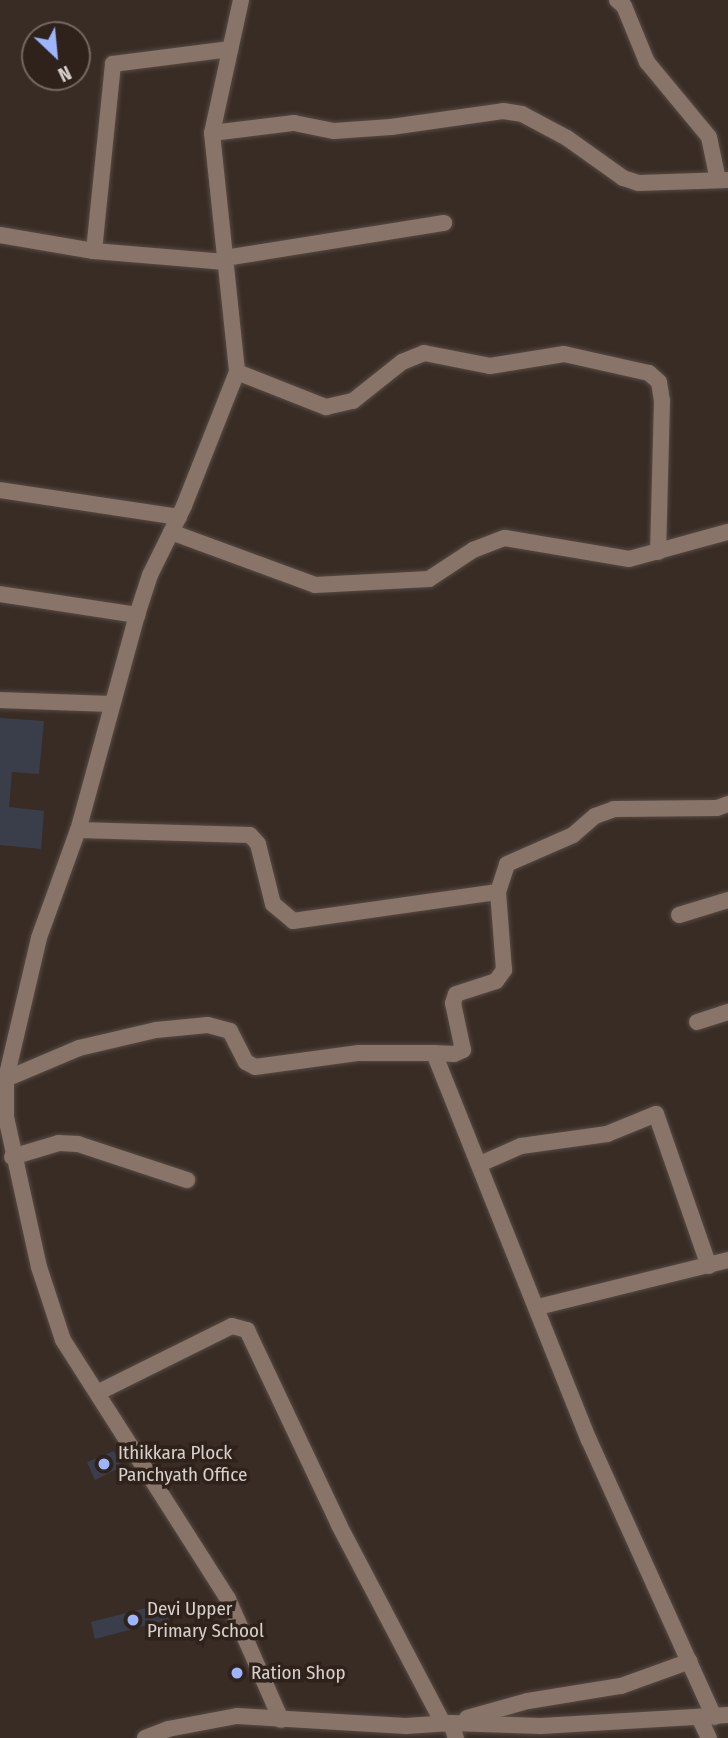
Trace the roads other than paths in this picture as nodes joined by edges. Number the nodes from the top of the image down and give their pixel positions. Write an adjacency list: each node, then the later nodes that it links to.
1 (241, 0): 3 (street)
2 (617, 0): 5 (street)
3 (230, 49): 4 (street); 8 (street)
4 (212, 133): 5 (street); 9 (street)
5 (723, 180)
6 (444, 223): 9 (street)
7 (0, 235): 8 (street)
8 (94, 251): 9 (street)
9 (226, 260): 10 (street)
10 (237, 372): 12 (street); 14 (street)
11 (0, 490): 12 (street)
12 (175, 524): 14 (street); 16 (street)
13 (728, 532): 14 (street)
14 (658, 552)
15 (0, 594): 16 (street)
16 (137, 615): 18 (street)
17 (0, 700): 18 (street)
18 (110, 704): 20 (street)
19 (728, 804): 21 (street)
20 (78, 830): 21 (street); 27 (street)
21 (498, 892): 26 (street)
22 (728, 900): 23 (street)
23 (679, 915)
24 (728, 1012): 25 (street)
25 (697, 1021)
26 (434, 1053): 27 (street); 29 (street)
27 (4, 1086): 28 (street)
28 (12, 1157): 30 (street); 34 (street)
29 (480, 1164): 32 (street); 33 (street)
30 (187, 1180)
31 (728, 1260): 32 (street)
32 (709, 1266): 33 (street)
33 (538, 1307): 35 (street)
34 (99, 1392): 37 (street); 38 (street)
35 (690, 1661): 36 (street); 38 (street)
36 (714, 1717): 38 (street); 41 (street)
37 (281, 1720): 39 (street); 40 (street)
38 (450, 1728): 39 (street)
39 (407, 1732)
40 (145, 1738)
41 (709, 1738)

